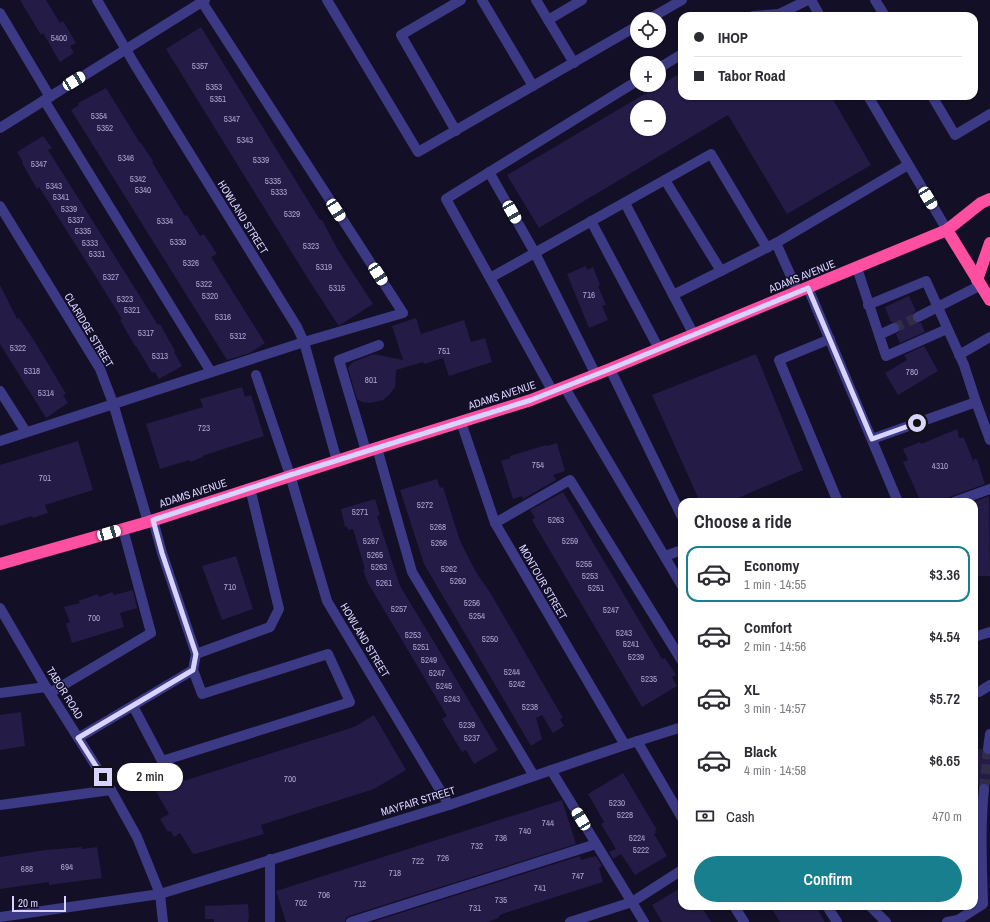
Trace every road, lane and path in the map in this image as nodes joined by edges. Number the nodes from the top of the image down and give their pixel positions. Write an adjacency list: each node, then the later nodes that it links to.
1 (97, 0): 19 (street, HOWLAND STREET)
2 (328, 0): 30 (street)
3 (461, 0): 30 (street)
4 (482, 0): 23 (street)
5 (536, 0): 17 (street)
6 (582, 0): 17 (street)
7 (682, 0): 12 (street)
8 (808, 0): 13 (street)
9 (811, 0): 14 (street)
10 (875, 0): 15 (street)
11 (203, 1): 19 (street); 58 (street)
12 (661, 12)
13 (783, 12)
14 (818, 12)
15 (882, 12)
16 (0, 13): 25 (street)
17 (548, 20): 21 (street)
18 (630, 30): 21 (street)
19 (126, 49): 25 (street); 58 (street, HOWLAND STREET)
20 (678, 56): 22 (street)
21 (574, 63): 23 (street)
22 (666, 64)
23 (533, 86): 30 (street)
24 (630, 86): 32 (street)
25 (47, 98): 29 (street); 63 (street)
26 (870, 100): 31 (street)
27 (934, 100): 28 (street)
28 (990, 114)
29 (0, 128)
30 (456, 130)
31 (908, 165): 38 (street); 40 (street)
32 (489, 172): 41 (street); 44 (street)
33 (665, 180): 35 (street); 40 (street); 43 (street)
34 (990, 199): 38 (highway, ADAMS AVENUE)
35 (624, 203): 37 (street); 47 (street)
36 (0, 206): 70 (street, CLARIDGE STREET)
37 (591, 221): 41 (street); 60 (street)
38 (947, 230): 42 (highway, ADAMS AVENUE); 45 (highway)
39 (990, 243): 45 (highway)
40 (771, 245): 43 (street); 46 (street)
41 (535, 253): 44 (street); 65 (street)
42 (857, 268): 46 (highway, ADAMS AVENUE); 49 (street)
43 (721, 271): 47 (street)
44 (490, 278): 68 (street)
45 (979, 283): 48 (highway); 50 (street)
46 (803, 290): 54 (highway, ADAMS AVENUE); 57 (street)
47 (673, 294): 54 (street)
48 (990, 300)
49 (868, 305): 50 (street); 55 (street)
50 (938, 308): 51 (street); 53 (street)
51 (918, 317)
52 (894, 328): 55 (street)
53 (947, 329): 55 (street); 61 (street)
54 (694, 335): 60 (highway, ADAMS AVENUE)
55 (879, 335)
56 (990, 337): 61 (street)
57 (830, 339): 74 (street); 82 (street)
58 (304, 342): 63 (street); 78 (street, HOWLAND STREET)
59 (380, 345): 77 (street)
60 (659, 349): 62 (highway, ADAMS AVENUE)
61 (959, 355): 69 (street)
62 (610, 369): 65 (highway, ADAMS AVENUE); 85 (street)
63 (211, 372): 70 (street)
64 (256, 375): 79 (street, HOWLAND STREET)
65 (596, 375): 66 (highway, ADAMS AVENUE)
66 (565, 388): 68 (highway, ADAMS AVENUE); 90 (street)
67 (0, 391): 73 (street)
68 (553, 392): 72 (highway, ADAMS AVENUE)
69 (976, 402): 71 (street); 74 (street)
70 (113, 403): 73 (street); 86 (street, CLARIDGE STREET)
71 (987, 421): 75 (street)
72 (461, 422): 77 (highway, ADAMS AVENUE); 87 (street, MONTOUR STREET)
73 (26, 432): 76 (street)
74 (872, 439): 83 (street)
75 (990, 440)
76 (0, 441)
77 (371, 450): 78 (highway, ADAMS AVENUE); 111 (street)
78 (337, 461): 79 (highway, ADAMS AVENUE)
79 (290, 475): 80 (highway, ADAMS AVENUE); 115 (street, HOWLAND STREET)
80 (250, 488): 86 (highway, ADAMS AVENUE); 96 (street)
81 (990, 489): 84 (street)
82 (836, 498)
83 (896, 498)
84 (965, 498)
85 (678, 509)
86 (150, 521): 88 (highway, ADAMS AVENUE); 96 (street, CLARIDGE STREET)
87 (494, 523): 97 (street); 108 (street, MONTOUR STREET)
88 (123, 529): 91 (highway, ADAMS AVENUE); 100 (street)
89 (678, 551): 90 (street)
90 (665, 556): 92 (street)
91 (0, 564)
92 (678, 579)
93 (0, 608): 100 (street, TABOR ROAD)
94 (990, 632): 95 (street)
95 (978, 636)
96 (196, 654): 98 (street)
97 (678, 655)
98 (193, 670): 103 (street); 103 (street)
99 (990, 685): 101 (street)
100 (48, 690): 102 (street); 106 (street, TABOR ROAD)
101 (978, 692)
102 (0, 693)
103 (133, 706): 106 (street)
104 (678, 728): 107 (street, MAYFAIR STREET)
105 (990, 734): 109 (street)
106 (78, 738): 113 (street, TABOR ROAD)
107 (637, 741): 108 (street, MAYFAIR STREET); 116 (street)
108 (625, 745): 110 (street, MAYFAIR STREET)
109 (988, 749)
110 (551, 770): 111 (street, MAYFAIR STREET); 117 (street)
111 (534, 776): 115 (street, MAYFAIR STREET)
112 (984, 789): 118 (street)
113 (111, 790): 114 (street); 121 (street, TABOR ROAD)
114 (0, 805)
115 (448, 805): 119 (street, MAYFAIR STREET)
116 (678, 811)
117 (596, 844): 122 (street); 133 (street)
118 (986, 857): 123 (street)
119 (270, 859): 121 (street, MAYFAIR STREET); 132 (street)
120 (678, 873): 122 (street)
121 (160, 894): 128 (street, MAYFAIR STREET); 131 (street, TABOR ROAD)
122 (632, 902): 134 (street); 135 (street)
123 (978, 907)
124 (736, 910): 136 (street)
125 (830, 910): 137 (street)
126 (874, 910): 138 (street)
127 (974, 910): 139 (street)
128 (39, 911): 129 (street, MAYFAIR STREET); 130 (street)
129 (0, 917)
130 (40, 922)
131 (162, 922)
132 (270, 922)
133 (351, 922)
134 (570, 922)
135 (644, 922)
136 (744, 922)
137 (837, 922)
138 (886, 922)
139 (947, 922)

